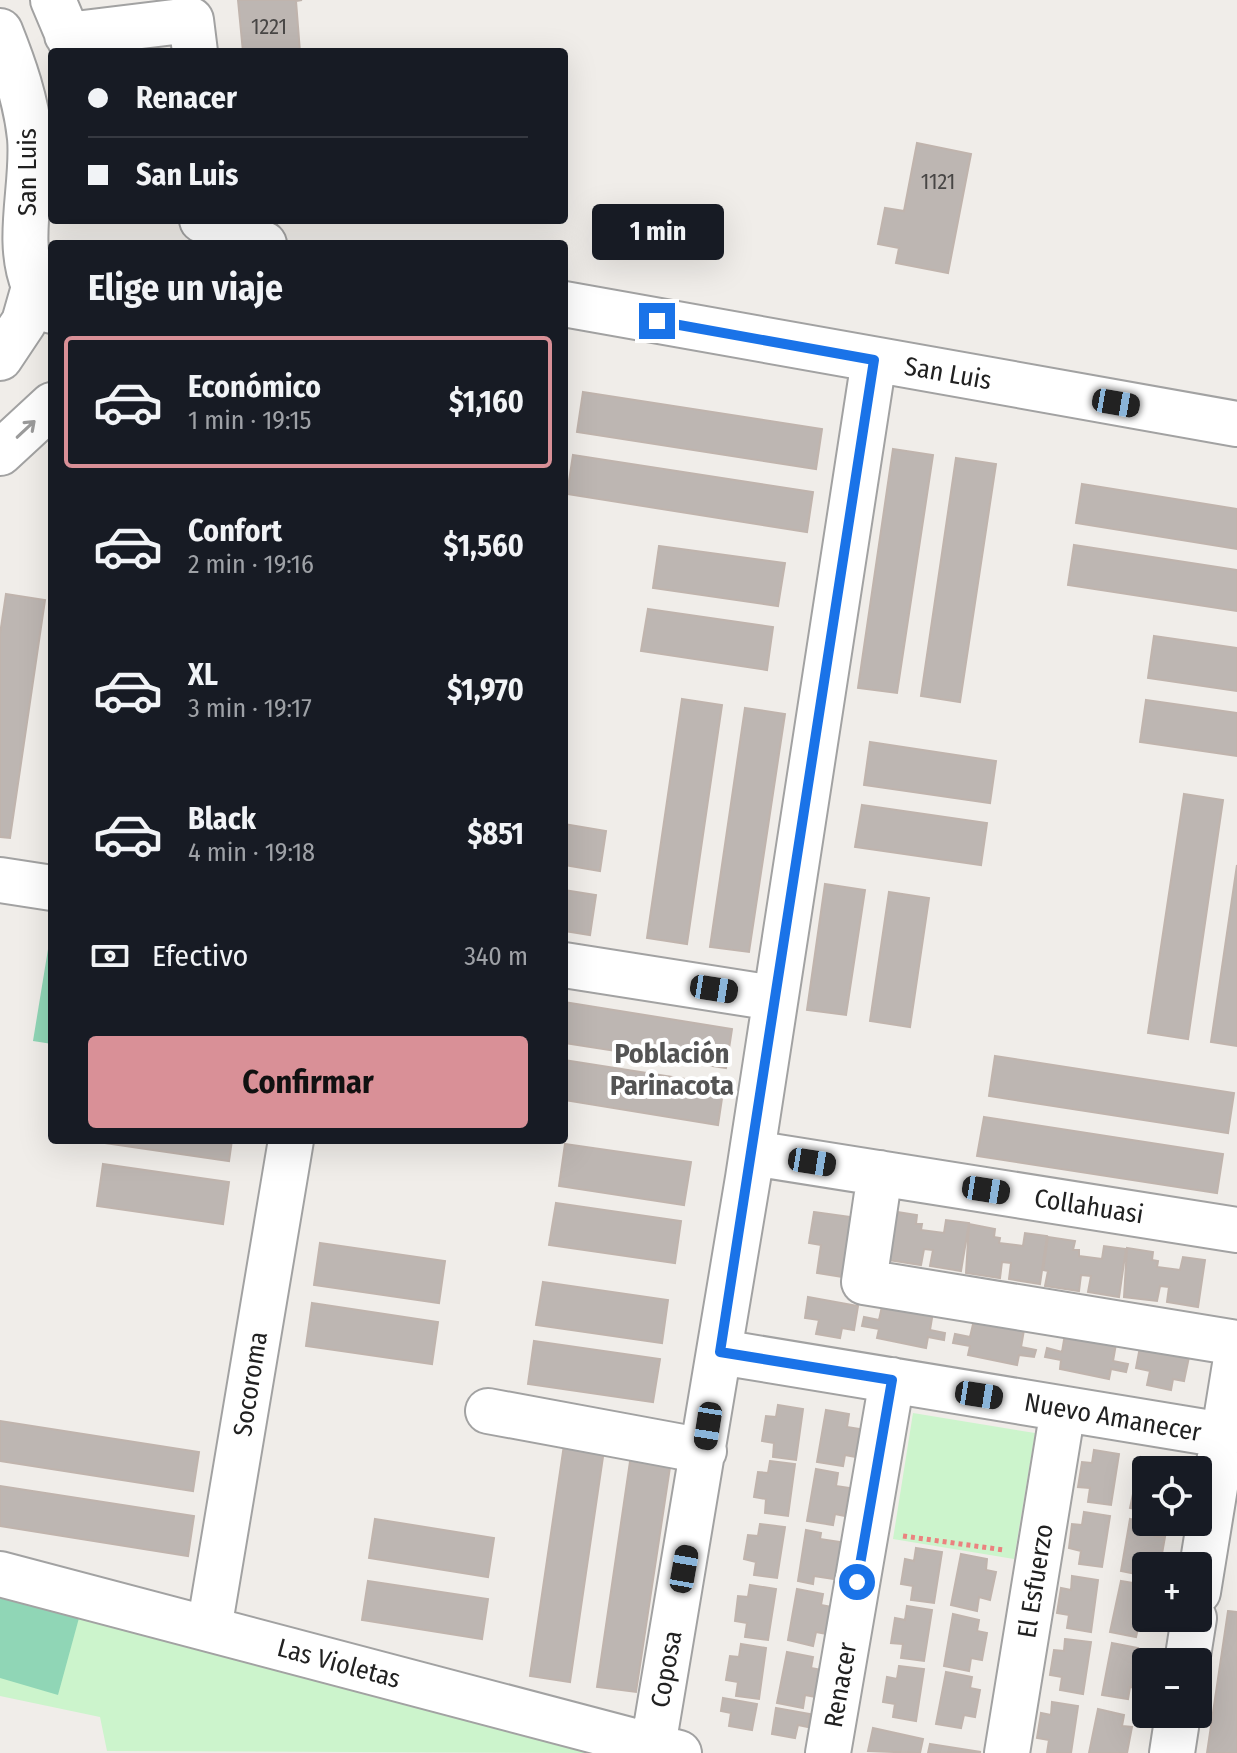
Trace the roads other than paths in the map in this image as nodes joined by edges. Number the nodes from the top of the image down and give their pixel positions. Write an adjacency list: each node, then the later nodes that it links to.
1 (65, 29): 3 (street)
2 (0, 31): 6 (street, San Luis)
3 (194, 48)
4 (202, 226): 5 (street)
5 (250, 240)
6 (43, 299): 8 (street)
7 (568, 305): 9 (street, San Luis)
8 (0, 358)
9 (874, 360): 11 (street, San Luis); 16 (street, Coposa)
10 (48, 409): 12 (street, one-way to 10)
11 (1237, 424)
12 (0, 453)
13 (0, 880): 14 (street)
14 (48, 887)
15 (568, 966): 16 (street)
16 (774, 998): 18 (street, Coposa)
17 (290, 1144): 31 (street, Socoroma)
18 (752, 1153): 19 (street, Collahuasi); 22 (street, Coposa)
19 (880, 1173): 20 (street, Collahuasi); 21 (street)
20 (1237, 1230)
21 (1237, 1343)
22 (720, 1352): 24 (street, Nuevo Amanecer); 28 (street, Coposa)
23 (1237, 1352): 27 (street)
24 (892, 1380): 25 (street, Nuevo Amanecer); 34 (street, Renacer)
25 (1063, 1409): 27 (street, Nuevo Amanecer); 35 (street, El Esfuerzo)
26 (488, 1411): 28 (street)
27 (1223, 1435): 29 (street)
28 (704, 1451): 33 (street, Coposa)
29 (1204, 1552)
30 (0, 1574): 31 (street, Las Violetas)
31 (209, 1629): 33 (street, Las Violetas)
32 (1176, 1728): 36 (street)
33 (666, 1749)
34 (828, 1753)
35 (1007, 1753)
36 (1172, 1753)

